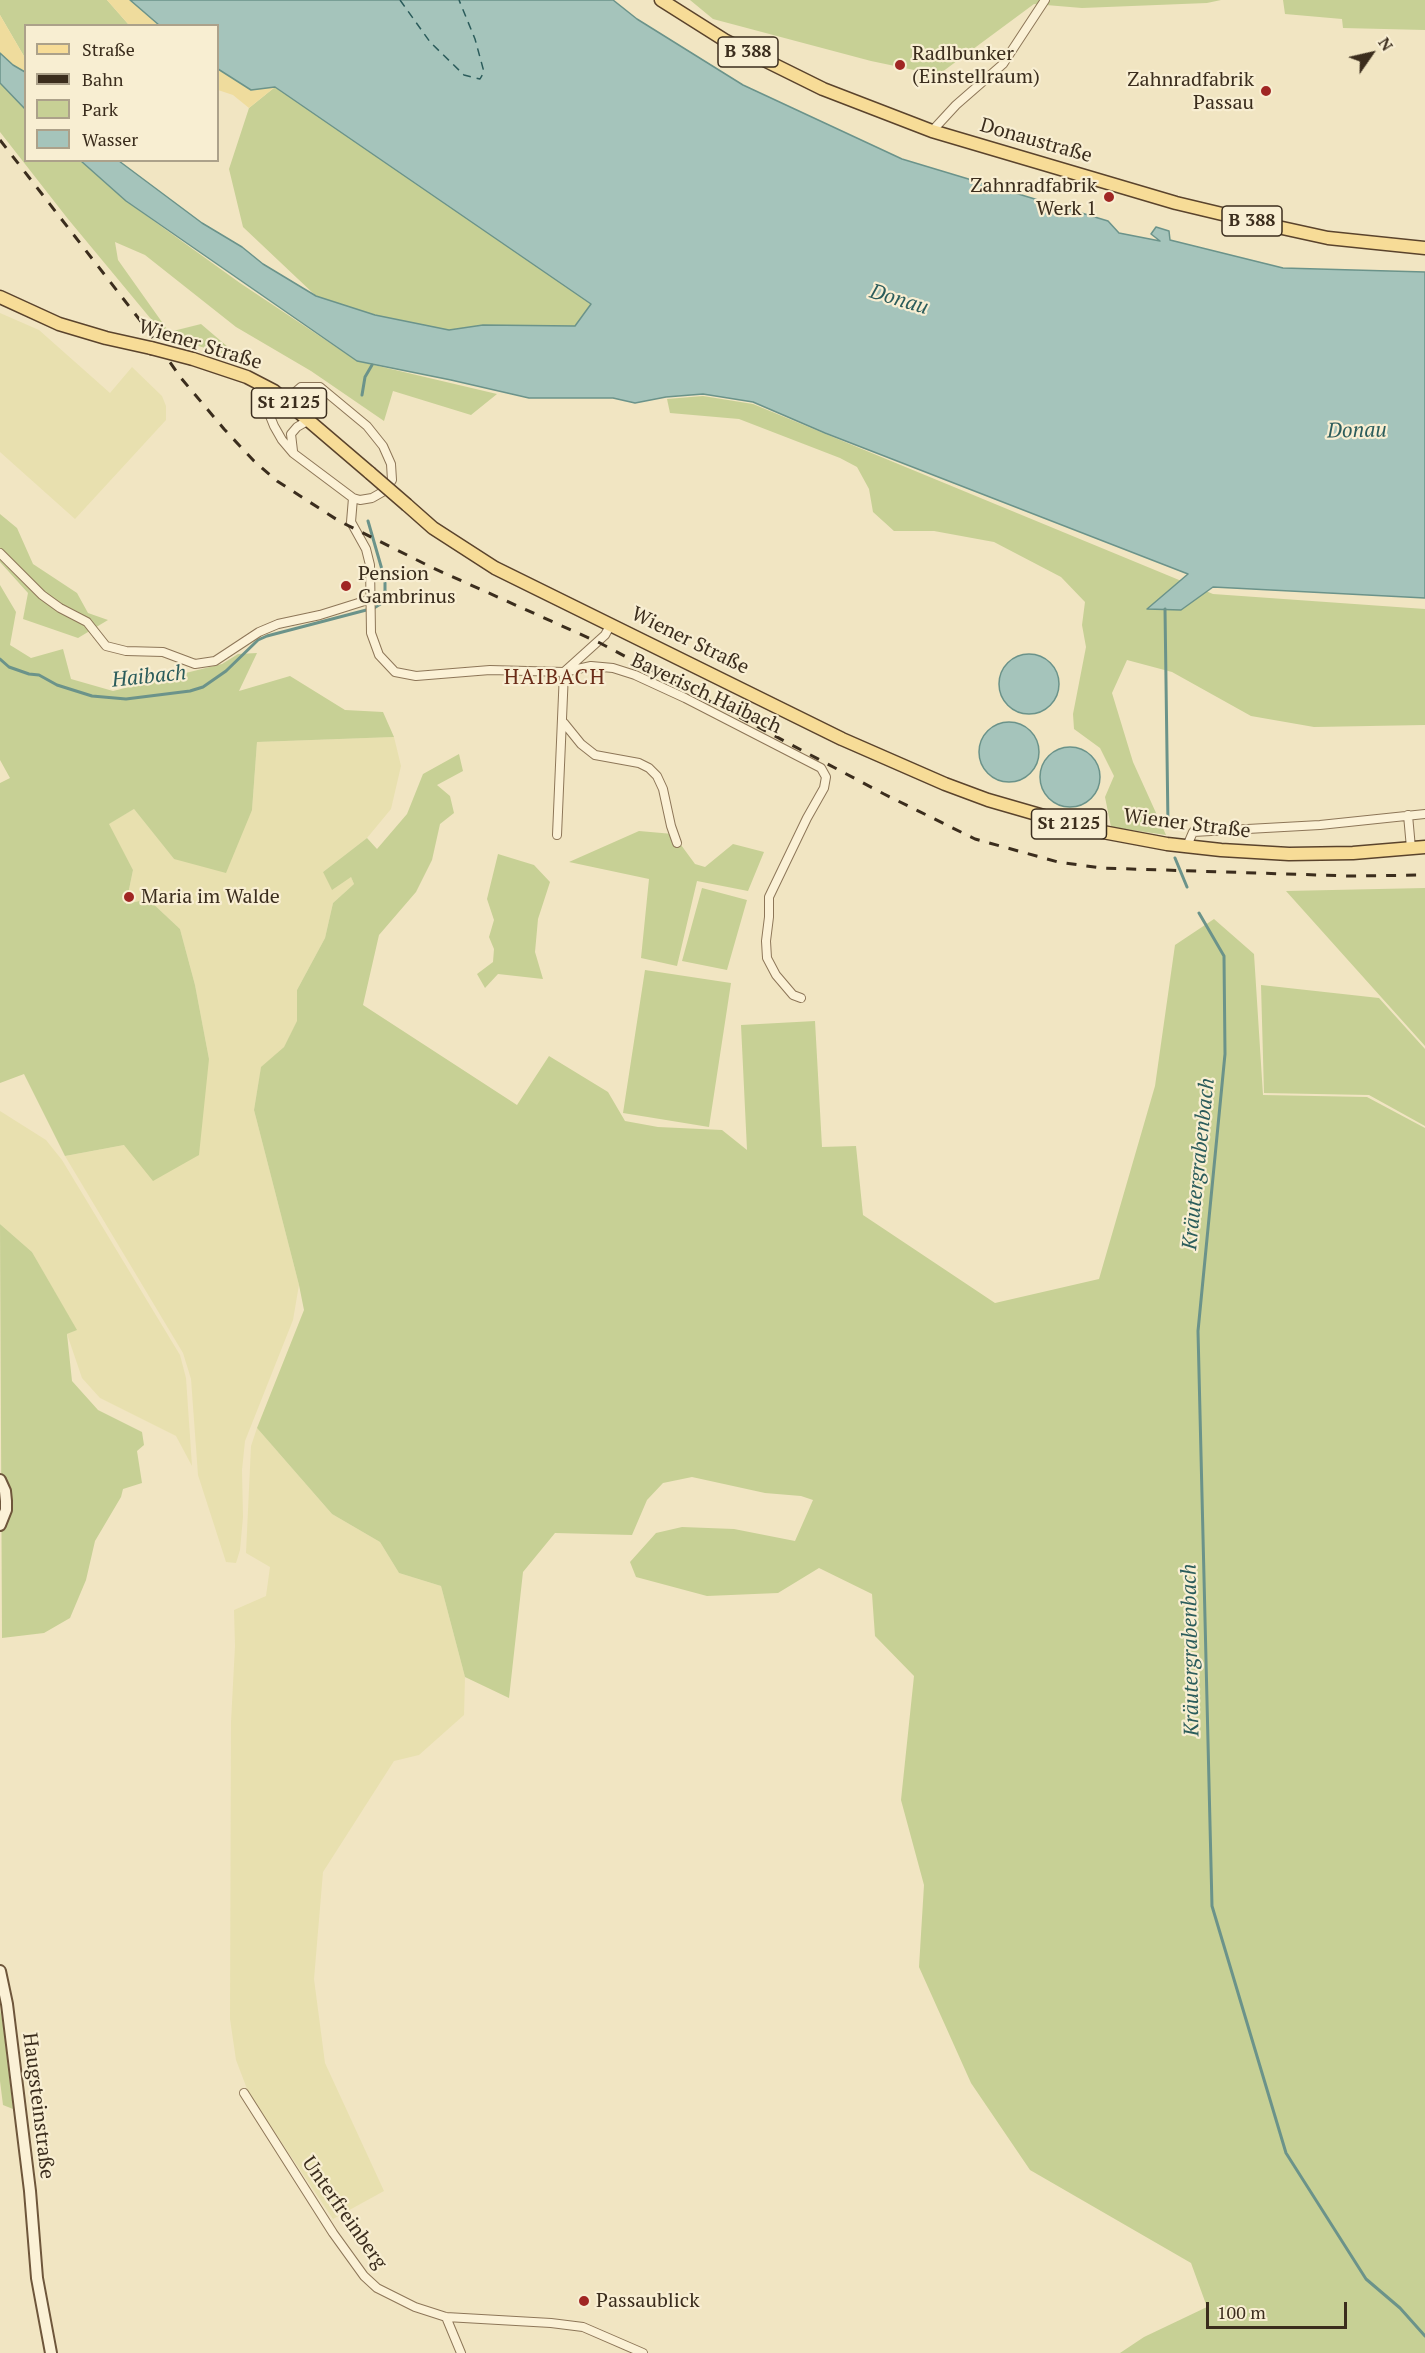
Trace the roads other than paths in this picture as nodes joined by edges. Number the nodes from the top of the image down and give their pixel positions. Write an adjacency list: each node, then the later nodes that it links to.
1 (661, 0): 3 (main road, Donaustraße / B 388)
2 (1046, 0): 3 (street)
3 (932, 131): 4 (main road, Donaustraße / B 388)
4 (1425, 248)
5 (0, 297): 6 (main road, Wiener Straße / St 2125, bridge)
6 (255, 380): 7 (main road, Wiener Straße / St 2125); 9 (street)
7 (286, 400): 8 (main road, Wiener Straße / St 2125); 10 (street)
8 (309, 420): 9 (street); 13 (main road, Wiener Straße / St 2125, bridge)
9 (293, 453): 10 (street)
10 (353, 498): 12 (street, Bayerisch Haibach)
11 (0, 553): 12 (street)
12 (371, 602): 14 (street, Bayerisch Haibach)
13 (611, 624): 14 (street); 20 (main road, Wiener Straße / St 2125)
14 (564, 672): 15 (street); 23 (street, Bayerisch Haibach)
15 (564, 723): 18 (street); 19 (street)
16 (1425, 814): 17 (street)
17 (1408, 815): 20 (street); 22 (street)
18 (557, 836)
19 (677, 843)
20 (1188, 846): 22 (main road, Wiener Straße / St 2125)
21 (1425, 847): 22 (main road, Wiener Straße / St 2125)
22 (1411, 848)
23 (801, 998)
24 (0, 1480): 25 (main road)
25 (0, 1525)
26 (0, 1971): 29 (main road, Haugsteinstraße)
27 (244, 2092): 28 (street, Unterfreinberg)
28 (446, 2317): 30 (street); 31 (street, Unterfreinberg)
29 (51, 2353)
30 (461, 2353)
31 (643, 2353)

